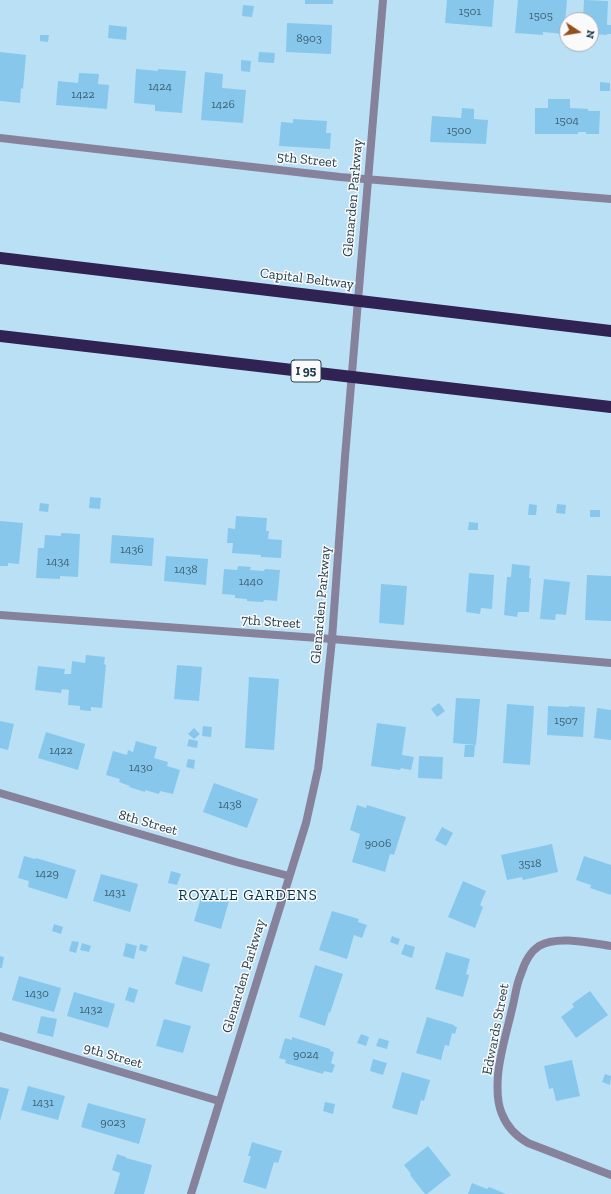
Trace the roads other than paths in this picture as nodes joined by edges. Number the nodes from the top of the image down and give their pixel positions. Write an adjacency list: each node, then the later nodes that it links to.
1 (382, 0): 3 (street, Glenarden Parkway)
2 (0, 138): 3 (street, 5th Street)
3 (368, 179): 4 (street, 5th Street); 10 (street, Glenarden Parkway)
4 (611, 199)
5 (0, 258): 6 (highway, Capital Beltway)
6 (611, 331)
7 (0, 336): 8 (highway, I 95)
8 (611, 407)
9 (0, 615): 10 (street, 7th Street)
10 (332, 639): 11 (street, 7th Street); 13 (street, Glenarden Parkway)
11 (611, 663)
12 (0, 793): 13 (street, 8th Street)
13 (289, 876): 16 (street, Glenarden Parkway)
14 (611, 946): 17 (street, Edwards Street)
15 (0, 1036): 16 (street, 9th Street)
16 (219, 1101): 18 (street, Glenarden Parkway)
17 (611, 1175)
18 (191, 1194)

